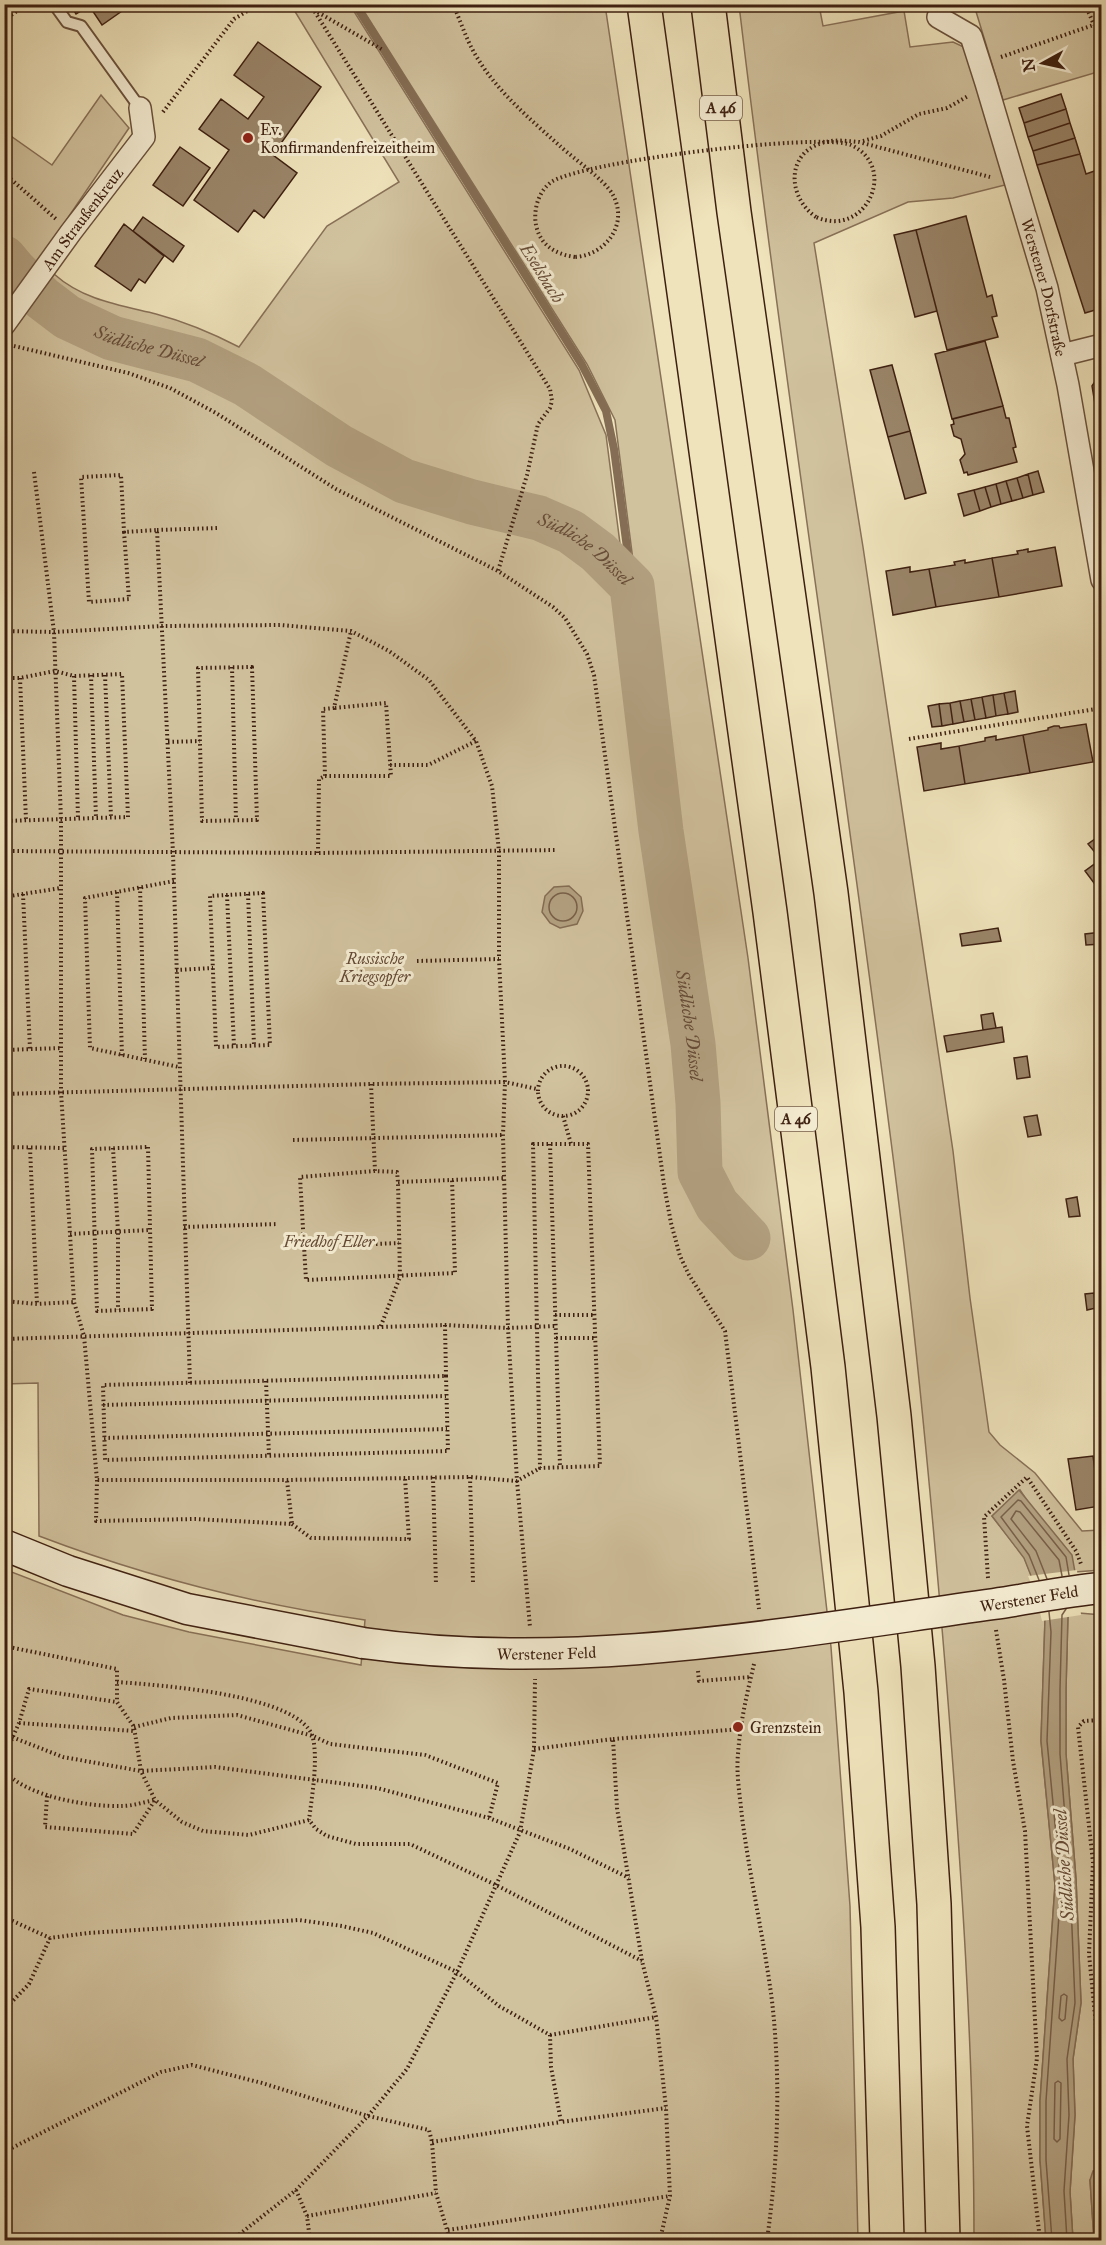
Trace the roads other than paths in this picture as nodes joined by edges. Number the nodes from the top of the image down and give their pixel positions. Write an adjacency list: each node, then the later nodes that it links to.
1 (54, 4): 5 (lane)
2 (644, 4): 12 (highway, A 46)
3 (708, 4): 13 (highway, A 46)
4 (938, 17): 8 (street, Werstener Dorfstraße)
5 (140, 108): 6 (street, Am Straußenkreuz)
6 (4, 326)
7 (1101, 345): 8 (street)
8 (1062, 355): 9 (street, Werstener Dorfstraße)
9 (1101, 580)
10 (4, 1545): 11 (main road, Werstener Feld, bridge)
11 (1101, 1588)
12 (886, 2241)
13 (943, 2241)

